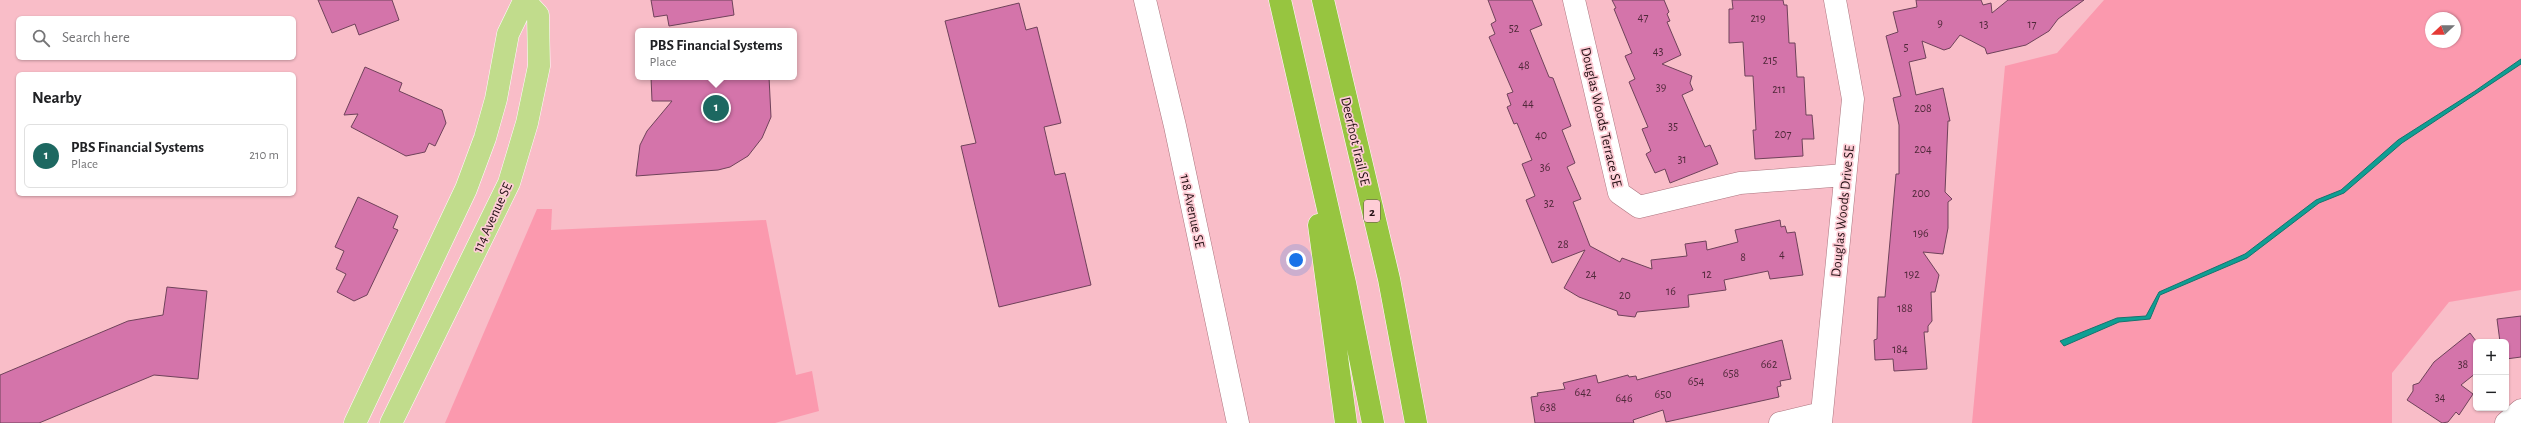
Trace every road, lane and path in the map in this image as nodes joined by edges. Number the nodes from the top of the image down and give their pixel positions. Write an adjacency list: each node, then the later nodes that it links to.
1 (1145, 0): 13 (street, 118 Avenue SE)
2 (1280, 0): 7 (highway)
3 (1323, 0): 16 (highway, Deerfoot Trail SE / 2)
4 (1574, 0): 8 (street, Douglas Woods Terrace SE)
5 (1835, 0): 8 (street, Douglas Woods Drive SE)
6 (524, 1): 11 (main road, 114 Avenue SE); 12 (main road, 114 Avenue SE)
7 (1301, 87): 14 (highway); 15 (highway)
8 (1845, 176): 10 (street, Douglas Woods Drive SE)
9 (2521, 410): 18 (street)
10 (1822, 418): 17 (street)
11 (356, 423)
12 (391, 423)
13 (1238, 423)
14 (1346, 423)
15 (1374, 423)
16 (1416, 423)
17 (1780, 423)
18 (2506, 423)

